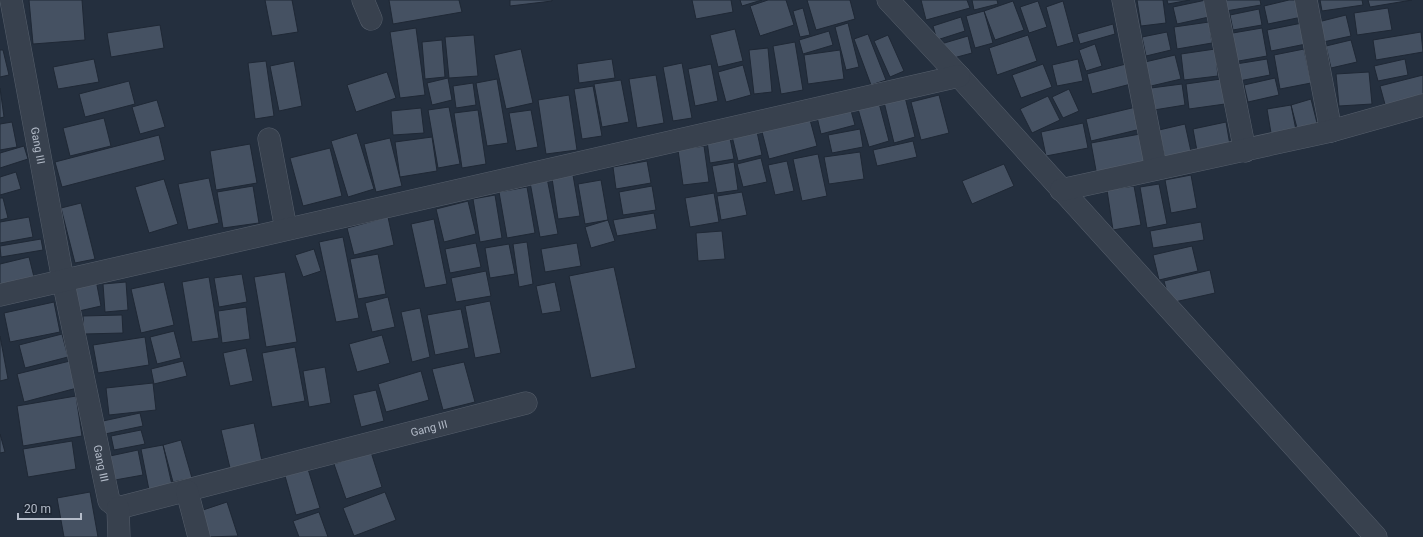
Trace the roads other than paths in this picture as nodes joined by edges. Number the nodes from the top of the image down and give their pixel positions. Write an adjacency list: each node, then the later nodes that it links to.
1 (11, 0): 14 (street, Gang III)
2 (888, 0): 6 (street)
3 (1123, 0): 11 (street)
4 (1215, 0): 10 (street)
5 (1306, 0): 8 (street)
6 (959, 76): 12 (street); 13 (street)
7 (1423, 105): 8 (street)
8 (1331, 131): 10 (street)
9 (269, 139): 13 (street)
10 (1245, 151): 11 (street)
11 (1156, 168): 12 (street)
12 (1061, 190): 21 (street)
13 (286, 230): 14 (street)
14 (63, 280): 15 (street); 18 (street, Gang III)
15 (0, 295)
16 (526, 403): 17 (street, Gang III)
17 (187, 491): 18 (street, Gang III); 20 (street)
18 (118, 508): 19 (street)
19 (119, 537)
20 (199, 537)
21 (1376, 537)

